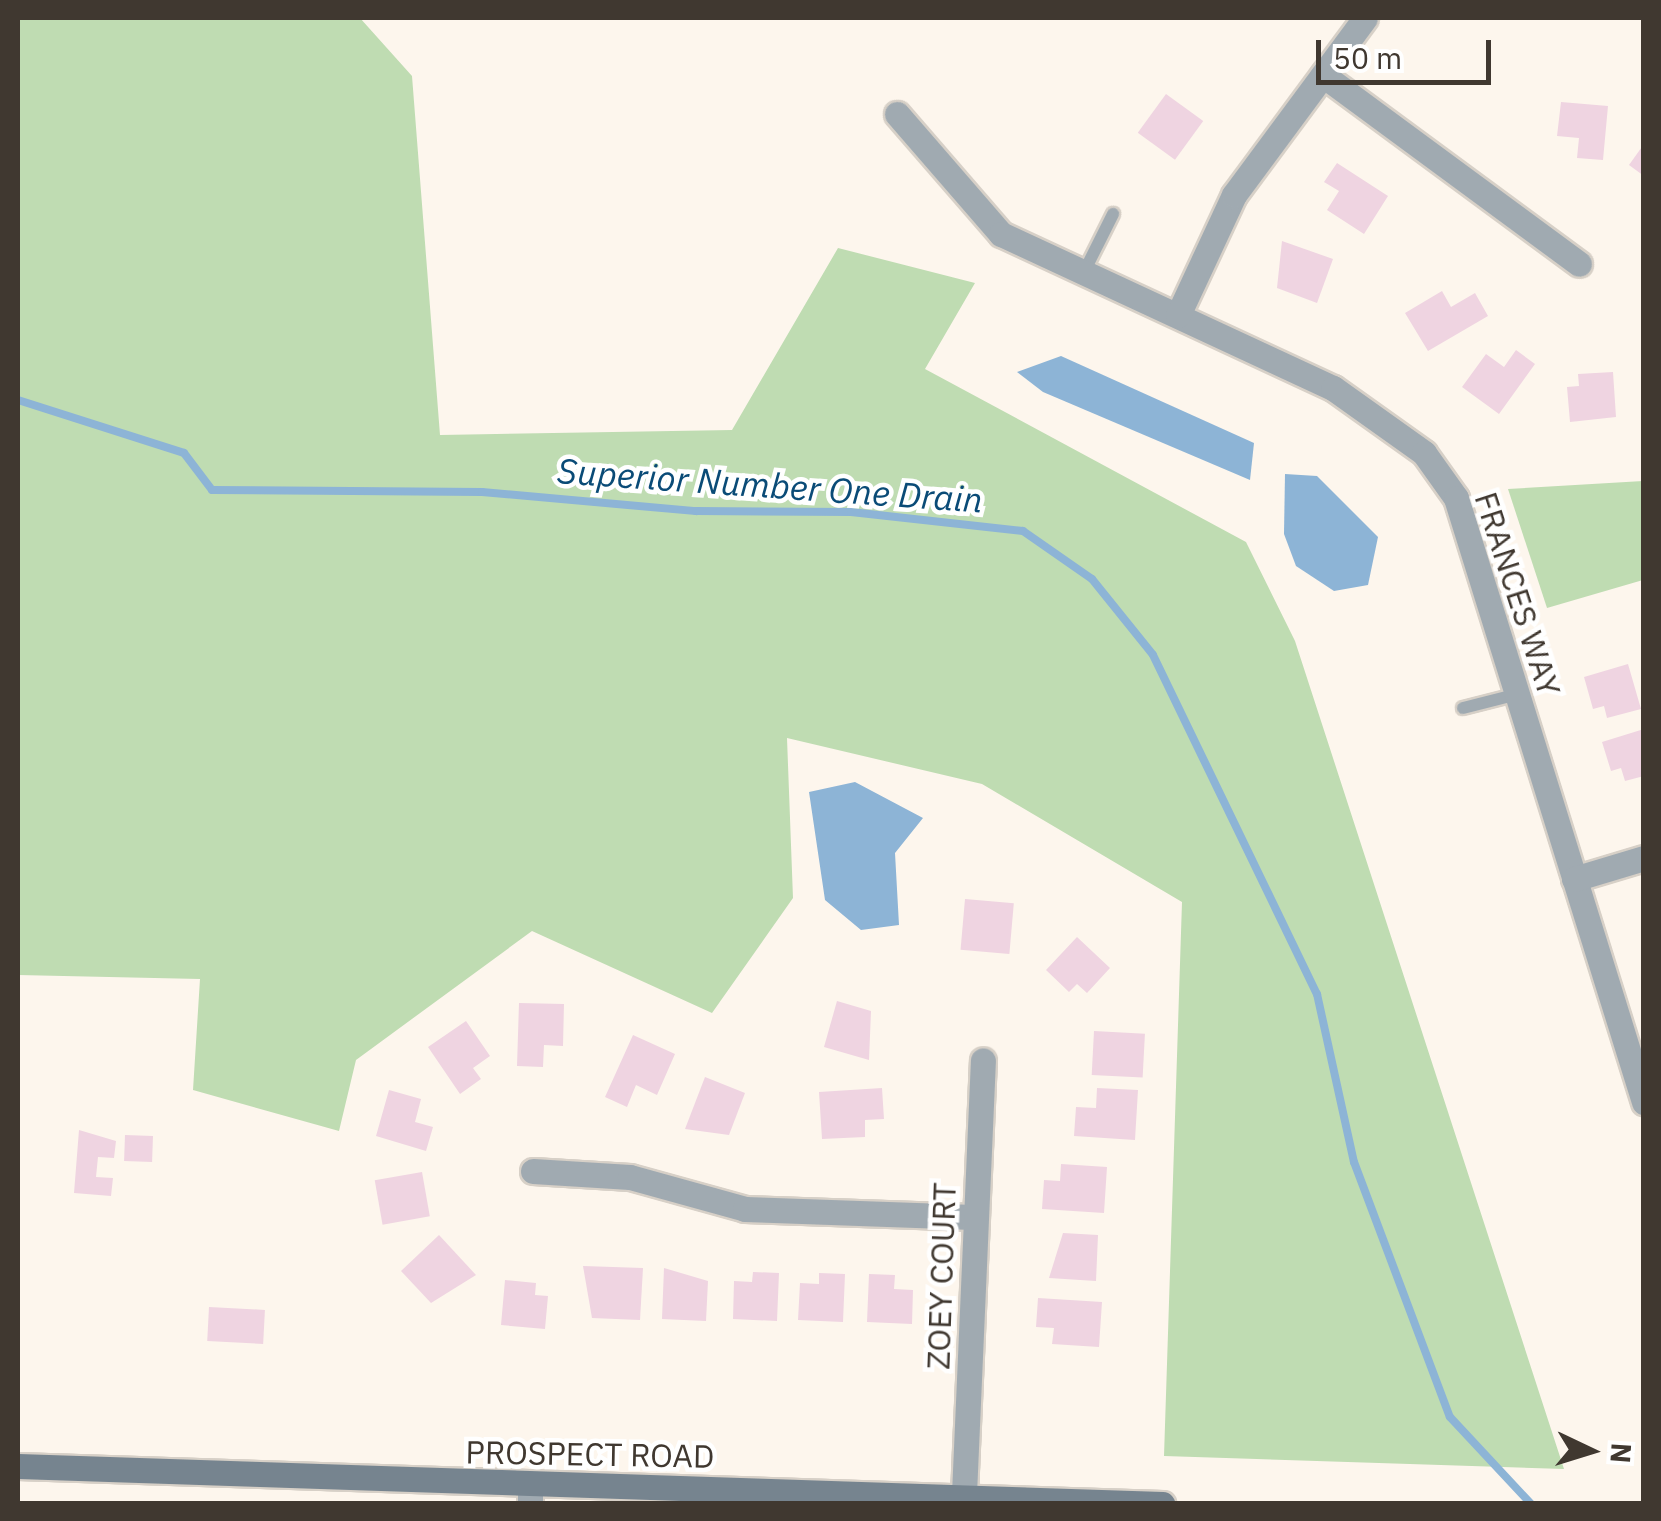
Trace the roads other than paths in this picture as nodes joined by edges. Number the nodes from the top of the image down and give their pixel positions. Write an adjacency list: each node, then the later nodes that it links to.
1 (1365, 18): 2 (street)
2 (1323, 75): 5 (street); 7 (street)
3 (898, 114): 6 (street, FRANCES WAY)
4 (1114, 214): 6 (lane)
5 (1578, 264)
6 (1084, 272): 7 (street, FRANCES WAY)
7 (1178, 315): 8 (street, FRANCES WAY)
8 (1518, 694): 9 (lane); 11 (street, FRANCES WAY)
9 (1464, 708)
10 (1644, 858): 11 (street)
11 (1574, 878): 13 (street, FRANCES WAY)
12 (983, 1060): 15 (street, ZOEY COURT)
13 (1644, 1102)
14 (533, 1172): 15 (street)
15 (973, 1217): 17 (street, ZOEY COURT)
16 (18, 1466): 18 (main road, PROSPECT ROAD)
17 (964, 1494): 19 (main road, PROSPECT ROAD); 20 (main road, PROSPECT ROAD)
18 (530, 1495): 19 (main road, PROSPECT ROAD)
19 (568, 1496)
20 (1162, 1504)

